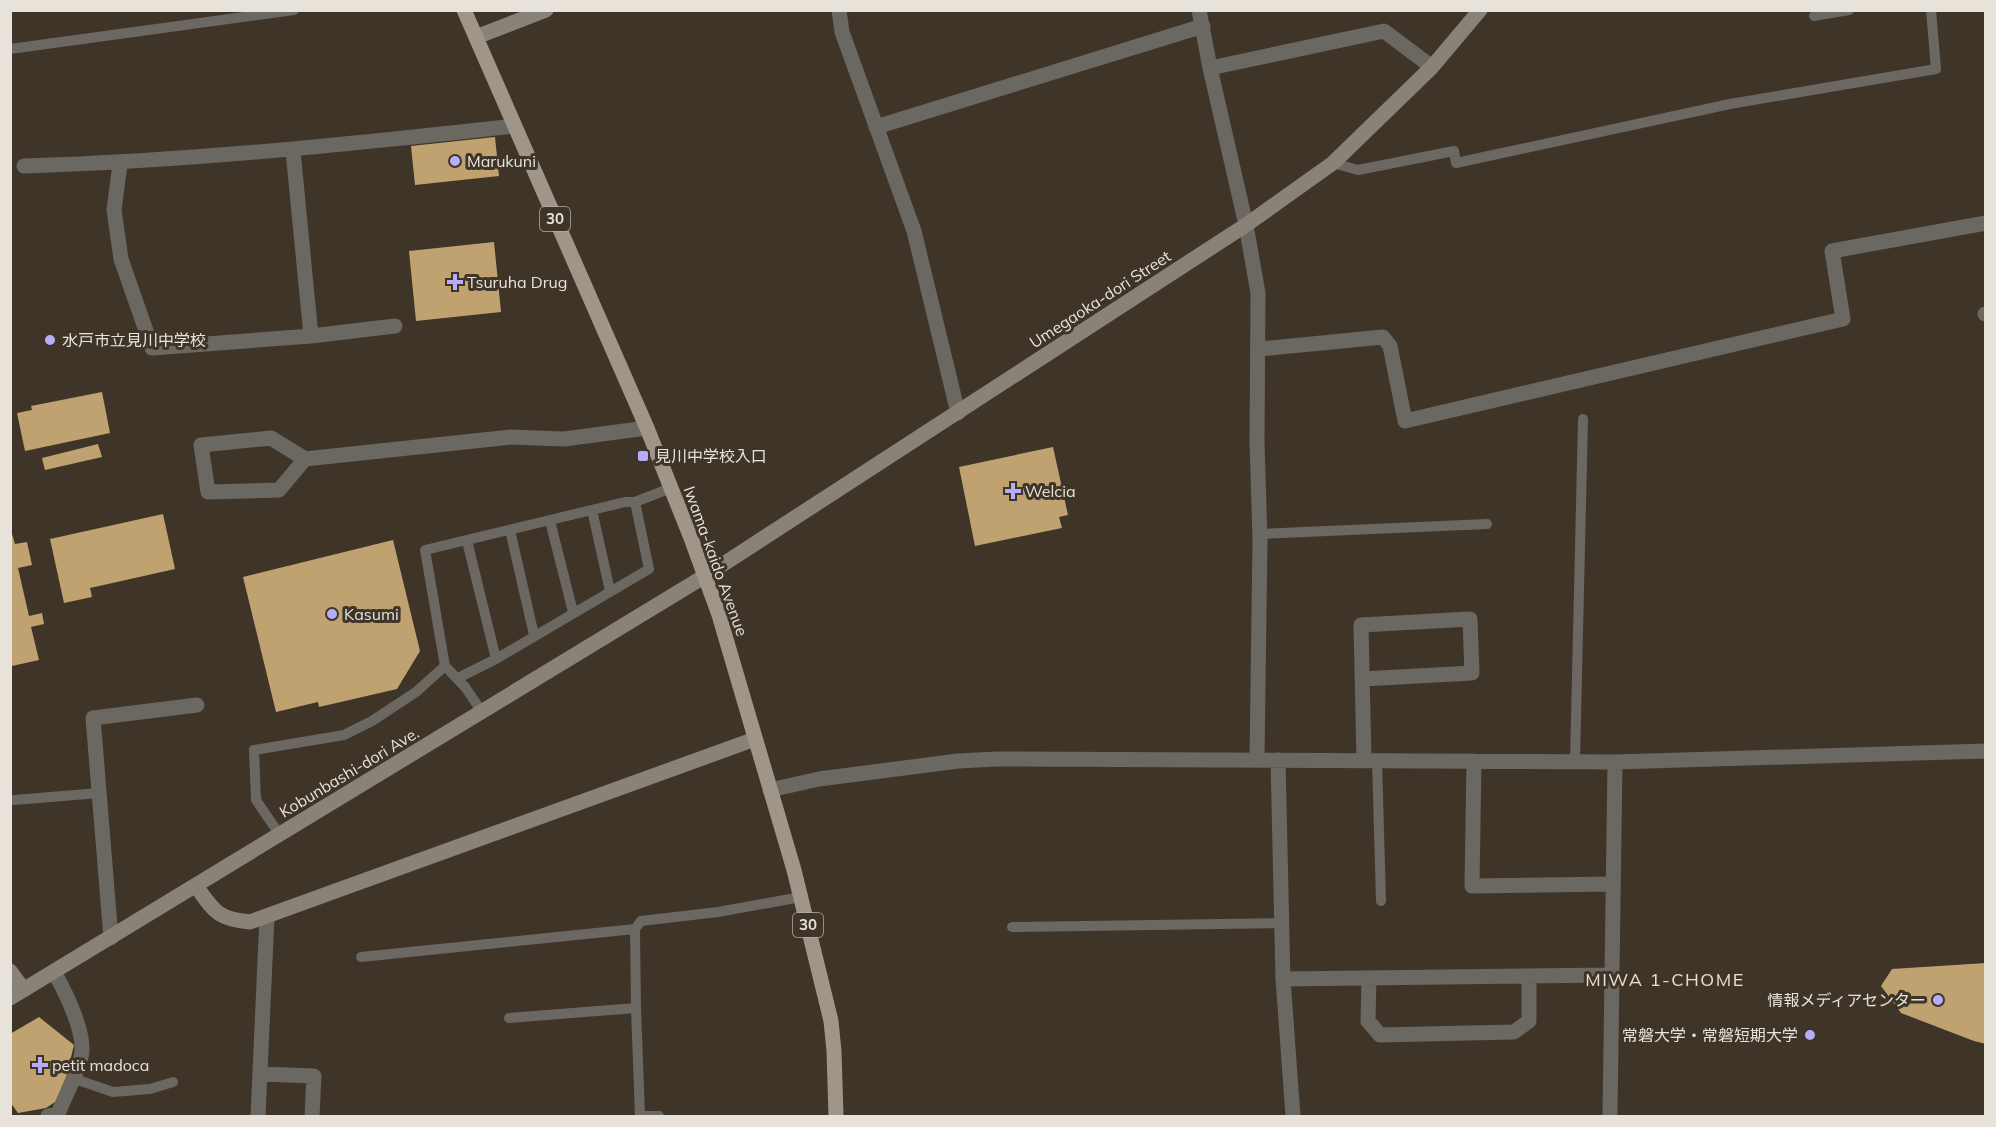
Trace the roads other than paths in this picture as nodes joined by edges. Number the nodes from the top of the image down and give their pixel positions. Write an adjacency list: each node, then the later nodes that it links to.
1 (294, 10): 12 (lane)
2 (464, 10): 11 (main road, Iwama-kaido Avenue / 30)
3 (546, 10): 11 (street)
4 (839, 10): 16 (street)
5 (1200, 10): 10 (street)
6 (1480, 10): 13 (street, Umegaoka-dori Street)
7 (1849, 10): 9 (lane)
8 (1931, 10): 18 (lane)
9 (1814, 16)
10 (1203, 26): 14 (street); 16 (street)
11 (476, 37): 15 (main road, Iwama-kaido Avenue / 30)
12 (10, 49)
13 (1432, 67): 14 (street); 18 (street, Umegaoka-dori Street)
14 (1210, 68): 22 (street)
15 (514, 126): 17 (street); 28 (main road, Iwama-kaido Avenue / 30)
16 (876, 127): 26 (street)
17 (293, 151): 19 (street); 24 (street)
18 (1333, 163): 22 (street, Umegaoka-dori Street)
19 (120, 164): 20 (street); 24 (street)
20 (24, 166)
21 (1986, 223): 25 (street)
22 (1246, 225): 25 (street); 26 (street, Umegaoka-dori Street)
23 (395, 326): 24 (street)
24 (311, 336)
25 (1259, 348): 36 (street)
26 (958, 413): 38 (street, Umegaoka-dori Street)
27 (1583, 419): 54 (lane)
28 (647, 428): 29 (street); 30 (main road, Iwama-kaido Avenue / 30)
29 (304, 459): 29 (street)
30 (671, 488): 31 (lane); 38 (main road, Iwama-kaido Avenue / 30)
31 (635, 502): 32 (lane); 39 (lane)
32 (592, 510): 33 (lane); 39 (lane)
33 (550, 521): 35 (lane); 40 (lane)
34 (1486, 524): 36 (lane)
35 (510, 530): 37 (lane); 41 (lane)
36 (1260, 534): 50 (street)
37 (467, 541): 42 (lane); 43 (lane)
38 (705, 576): 47 (street, Kobunbashi-dori Ave.); 48 (main road, Iwama-kaido Avenue / 30)
39 (610, 591): 40 (lane)
40 (573, 612): 41 (lane)
41 (534, 635): 42 (lane)
42 (496, 659): 44 (lane)
43 (446, 666): 44 (lane); 59 (lane)
44 (458, 678): 47 (lane)
45 (1362, 679): 45 (street); 52 (street)
46 (196, 705): 57 (street)
47 (482, 712): 59 (street, Kobunbashi-dori Ave.)
48 (755, 739): 56 (main road, Iwama-kaido Avenue / 30); 64 (street)
49 (1986, 751): 55 (street)
50 (1257, 759): 51 (street); 56 (street)
51 (1278, 760): 52 (street); 65 (street)
52 (1370, 760): 53 (street); 63 (lane)
53 (1474, 761): 54 (street); 60 (street)
54 (1575, 761): 55 (street)
55 (1615, 762): 60 (street)
56 (770, 789): 62 (main road, Iwama-kaido Avenue / 30)
57 (99, 794): 58 (lane); 68 (street)
58 (14, 800)
59 (280, 835): 61 (street, Kobunbashi-dori Ave.)
60 (1614, 884): 72 (street)
61 (195, 886): 64 (street); 68 (street, Kobunbashi-dori Ave.)
62 (801, 897): 67 (lane); 88 (main road, Iwama-kaido Avenue / 30)
63 (1381, 901)
64 (267, 917): 80 (street)
65 (1281, 923): 66 (lane); 74 (street)
66 (1012, 927)
67 (635, 929): 69 (lane); 78 (lane)
68 (111, 938): 71 (street, Kobunbashi-dori Ave.)
69 (361, 957)
70 (10, 971): 76 (street)
71 (54, 972): 76 (street, Kobunbashi-dori Ave.); 81 (street)
72 (1612, 975): 73 (street); 90 (street)
73 (1529, 976): 75 (street); 75 (street)
74 (1283, 979): 75 (street); 89 (street)
75 (1369, 979)
76 (24, 990): 77 (street, Kobunbashi-dori Ave.)
77 (10, 998)
78 (636, 1008): 79 (lane); 86 (lane)
79 (509, 1018)
80 (260, 1074): 84 (street); 85 (street)
81 (72, 1078): 82 (lane); 83 (street)
82 (173, 1082)
83 (48, 1116)
84 (258, 1116)
85 (312, 1116)
86 (640, 1116): 87 (lane)
87 (659, 1116)
88 (836, 1116)
89 (1293, 1116)
90 (1610, 1116)

